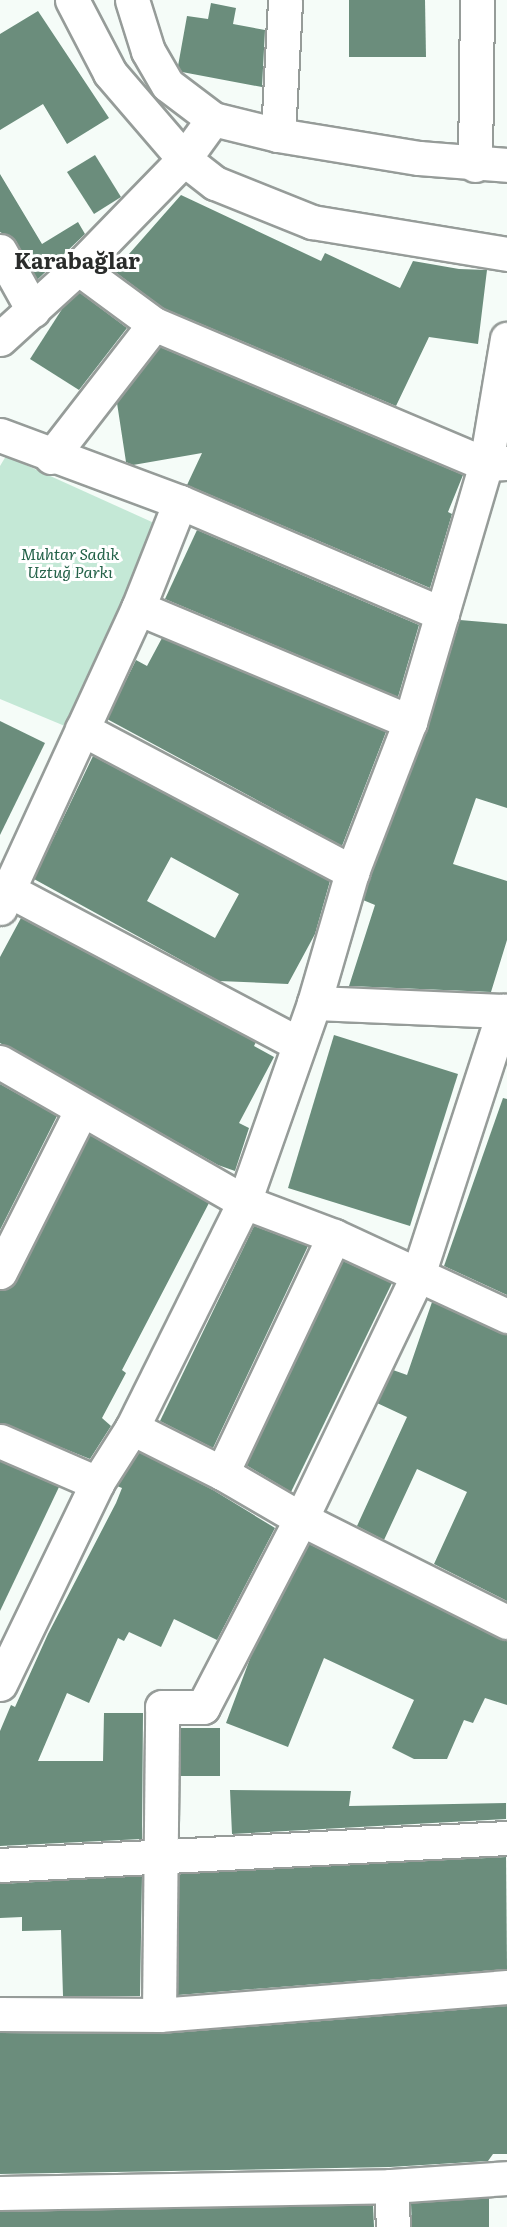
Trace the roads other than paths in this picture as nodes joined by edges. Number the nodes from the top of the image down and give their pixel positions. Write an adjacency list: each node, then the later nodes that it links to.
1 (72, 0): 7 (street)
2 (132, 0): 5 (street)
3 (285, 0): 6 (street)
4 (477, 0): 8 (street)
5 (213, 119): 6 (street); 7 (street)
6 (278, 135): 8 (street)
7 (184, 159): 10 (street); 11 (street)
8 (491, 165)
9 (0, 251): 12 (street)
10 (507, 254)
11 (78, 268): 12 (street); 13 (street)
12 (33, 310): 14 (street)
13 (154, 324): 17 (street); 18 (street)
14 (0, 339)
15 (507, 339): 18 (street)
16 (1, 439): 17 (street)
17 (51, 457): 19 (street)
18 (496, 464): 21 (street)
19 (180, 502): 20 (street); 21 (street)
20 (138, 608): 22 (street); 23 (street)
21 (442, 615): 22 (street)
22 (410, 722): 24 (street)
23 (82, 729): 24 (street); 25 (street)
24 (352, 872): 26 (street)
25 (5, 899): 28 (street)
26 (314, 1003): 27 (street); 28 (street)
27 (506, 1011): 34 (street)
28 (297, 1043): 31 (street)
29 (0, 1062): 30 (street)
30 (81, 1111): 31 (street); 33 (street)
31 (244, 1202): 32 (street); 36 (street)
32 (334, 1236): 34 (street); 38 (street)
33 (0, 1272)
34 (418, 1275): 35 (street); 40 (street)
35 (507, 1316)
36 (132, 1428): 38 (street); 39 (street)
37 (0, 1441): 39 (street)
38 (222, 1473): 40 (street)
39 (97, 1483): 42 (street)
40 (301, 1520): 41 (street); 44 (street)
41 (507, 1622)
42 (0, 1684)
43 (507, 1838): 44 (street)
44 (160, 1854): 45 (street); 48 (street)
45 (0, 1865)
46 (507, 1988): 48 (street)
47 (0, 2014): 48 (street)
48 (159, 2014)
49 (507, 2178): 50 (street)
50 (391, 2186): 51 (street); 52 (street)
51 (0, 2193)
52 (393, 2227)

